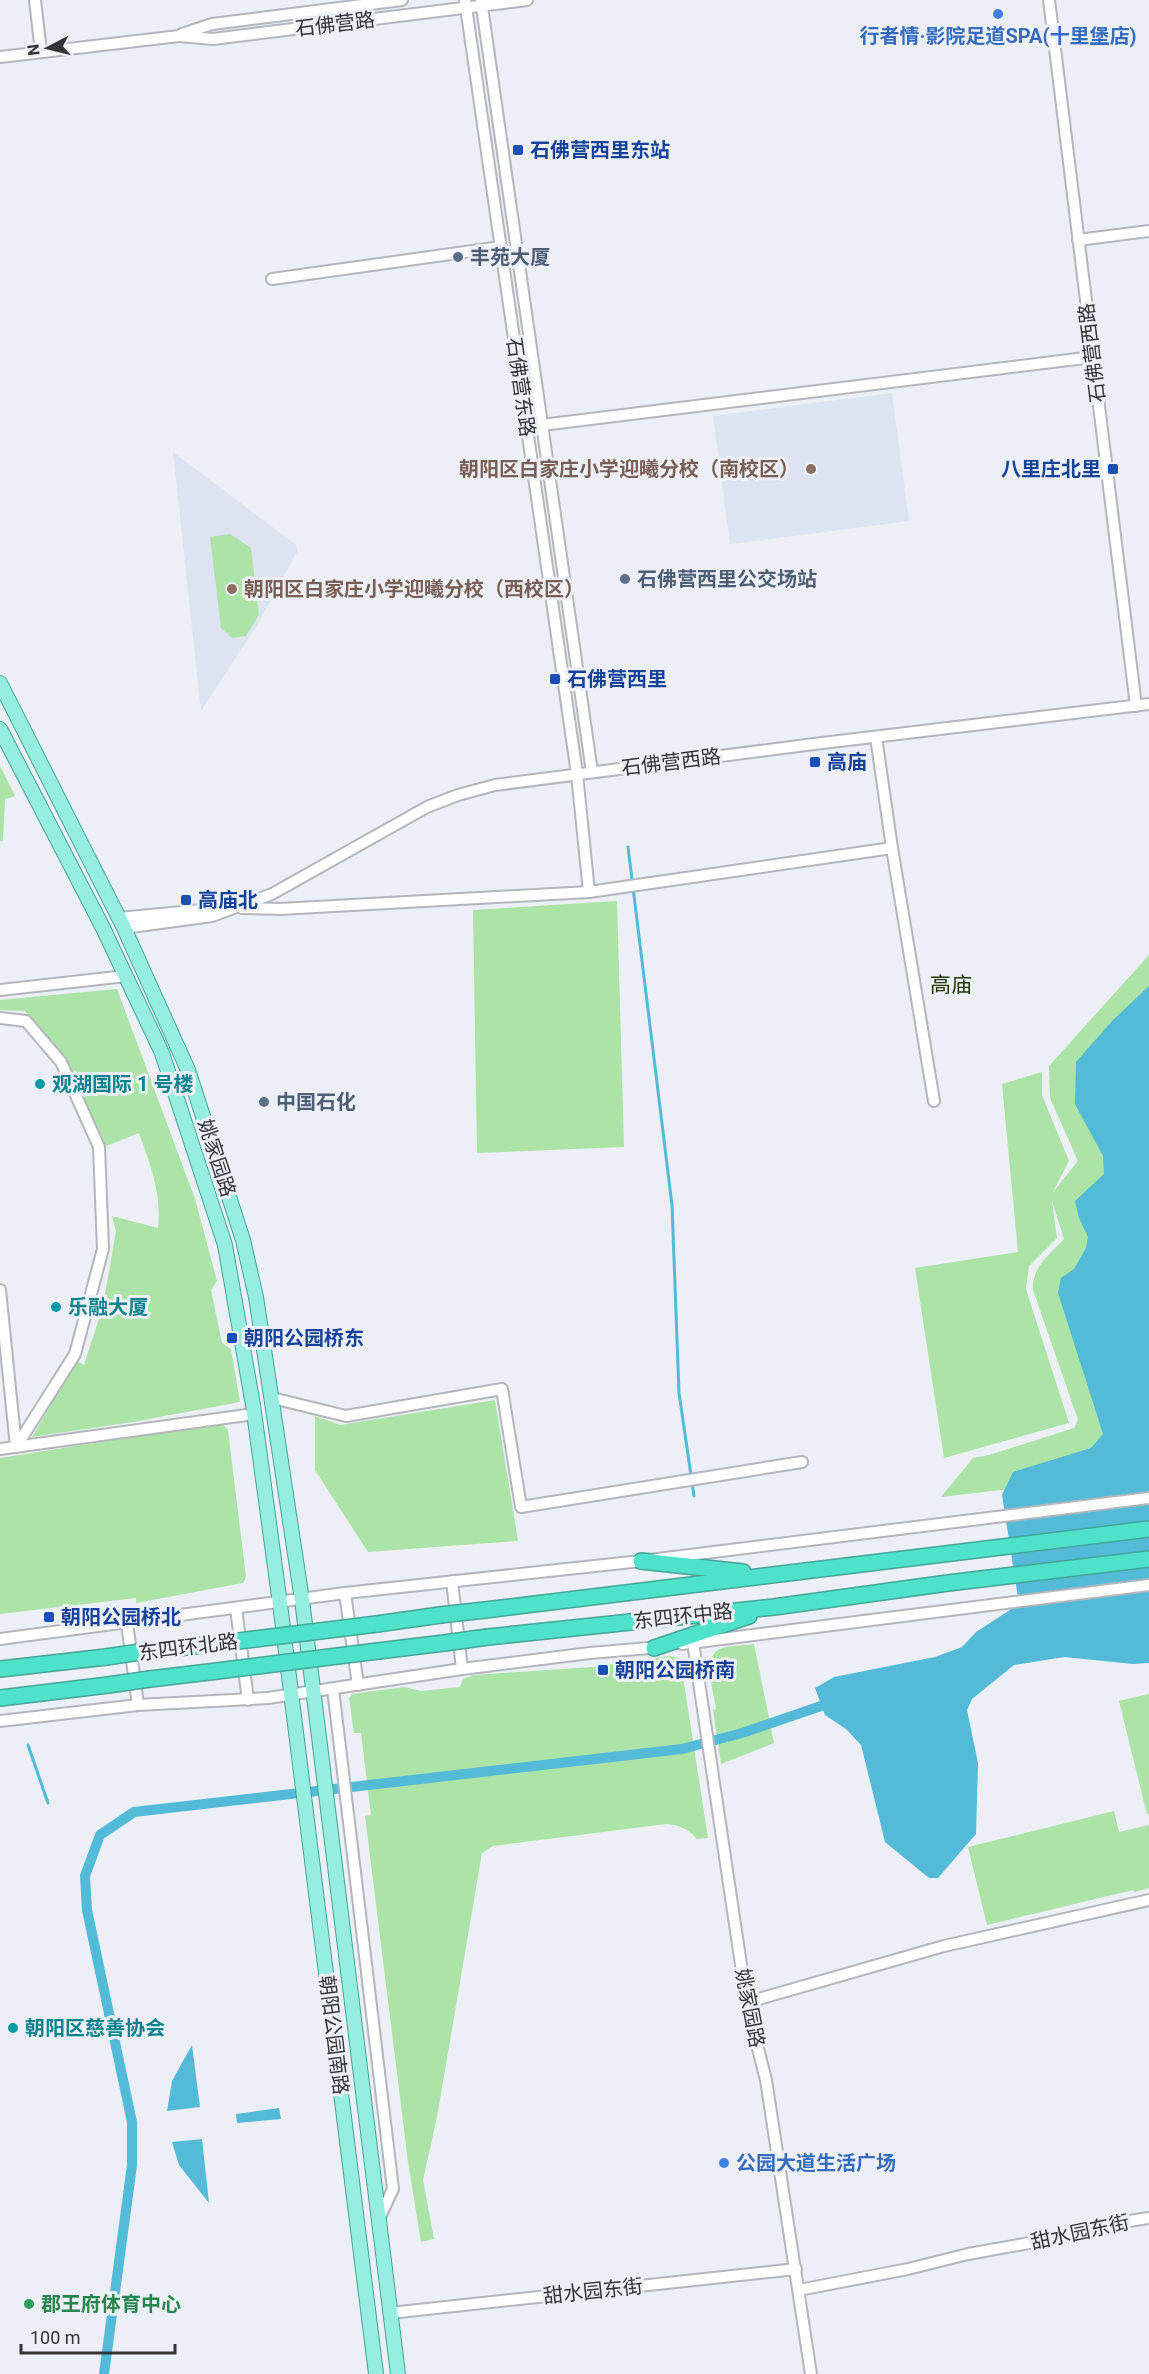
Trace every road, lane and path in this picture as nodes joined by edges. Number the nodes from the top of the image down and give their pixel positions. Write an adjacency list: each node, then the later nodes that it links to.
1 (35, 0): 8 (street)
2 (402, 0): 7 (street, 石佛营路)
3 (527, 0): 5 (street, 石佛营路)
4 (1049, 0): 11 (street, 石佛营西路)
5 (481, 3): 6 (street, 石佛营路); 15 (street, 石佛营东路)
6 (466, 4): 7 (street, 石佛营路); 12 (street, 石佛营东路)
7 (179, 36): 8 (street, 石佛营路)
8 (41, 52): 9 (street, 石佛营路)
9 (0, 57)
10 (1149, 231): 11 (street)
11 (1078, 240): 14 (street, 石佛营西路)
12 (501, 246): 13 (street); 22 (street, 石佛营东路)
13 (272, 279)
14 (1093, 357): 15 (street); 18 (street, 石佛营西路)
15 (542, 425): 21 (street, 石佛营东路)
16 (0, 683): 26 (main road, 姚家园路)
17 (1149, 704): 18 (street, 石佛营西路)
18 (1136, 706): 20 (street, 石佛营西路)
19 (0, 729): 27 (main road, 姚家园路)
20 (876, 737): 21 (street, 石佛营西路); 23 (street)
21 (592, 772): 22 (street, 石佛营西路)
22 (578, 774): 24 (street, 石佛营东路); 25 (street, 石佛营西路)
23 (892, 848): 24 (street); 30 (street)
24 (589, 892): 25 (street)
25 (234, 908): 26 (street, 石佛营西路)
26 (122, 923): 32 (main road, 姚家园路)
27 (126, 976): 28 (street); 33 (main road, 姚家园路)
28 (0, 990)
29 (0, 1018): 34 (street)
30 (934, 1101)
31 (0, 1290): 34 (street)
32 (272, 1398): 36 (street); 45 (main road, 姚家园路)
33 (254, 1414): 34 (street); 46 (main road, 姚家园路)
34 (16, 1447): 35 (street)
35 (0, 1449)
36 (802, 1462)
37 (1149, 1498): 40 (street)
38 (1149, 1528): 41 (highway, 东四环中路)
39 (1149, 1559): 47 (highway, 东四环中路)
40 (641, 1561): 41 (highway); 42 (street)
41 (770, 1575): 50 (highway, 东四环中路, bridge)
42 (452, 1581): 44 (street); 55 (street)
43 (1149, 1585): 52 (street, 东四环中路)
44 (345, 1593): 45 (street); 57 (street)
45 (302, 1600): 46 (street, 东四环北路); 59 (main road, 姚家园路)
46 (280, 1604): 48 (street, 东四环北路); 60 (main road, 姚家园路)
47 (774, 1607): 53 (highway); 56 (highway, 东四环中路, bridge)
48 (236, 1608): 49 (street, 东四环北路); 62 (street)
49 (127, 1623): 51 (street, 东四环北路); 63 (street)
50 (376, 1624): 54 (highway, 东四环北路, bridge)
51 (0, 1639)
52 (693, 1642): 53 (street, 东四环中路); 66 (street, 姚家园路)
53 (654, 1648): 55 (street, 东四环中路)
54 (0, 1669)
55 (462, 1670): 57 (street, 东四环中路)
56 (217, 1671): 61 (highway, 东四环北路, bridge)
57 (358, 1685): 58 (street, 东四环中路)
58 (333, 1689): 59 (street, 东四环中路); 67 (street, 朝阳公园南路)
59 (314, 1692): 60 (street, 东四环中路); 67 (main road, 朝阳公园南路)
60 (291, 1695): 62 (street); 72 (main road, 朝阳公园南路)
61 (0, 1698)
62 (248, 1700): 63 (street)
63 (138, 1705): 64 (street)
64 (0, 1721)
65 (1149, 1900): 66 (street)
66 (748, 2002): 69 (street, 姚家园路)
67 (379, 2218): 71 (main road, 朝阳公园南路)
68 (1149, 2218): 70 (street, 甜水园东街)
69 (796, 2269): 70 (street, 姚家园路); 71 (street, 甜水园东街)
70 (799, 2290): 74 (street, 姚家园路)
71 (390, 2313): 73 (main road, 朝阳公园南路)
72 (376, 2374)
73 (398, 2374)
74 (811, 2374)

